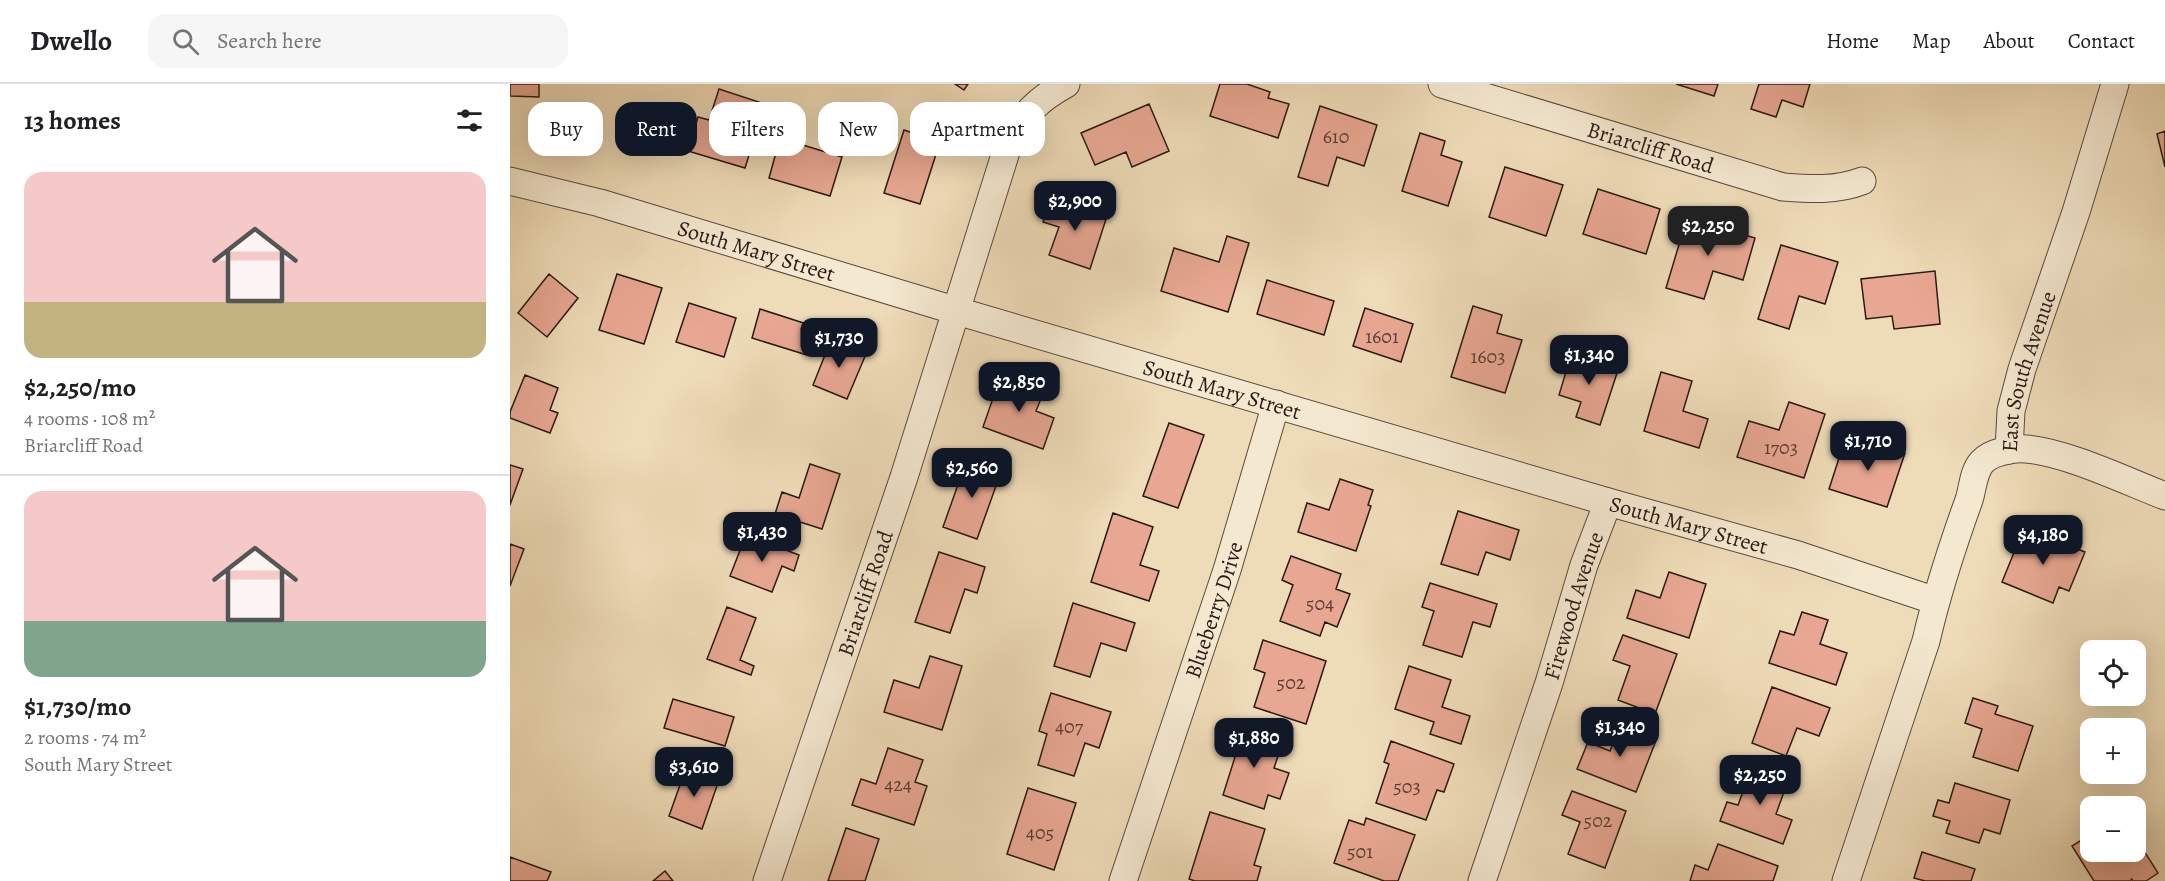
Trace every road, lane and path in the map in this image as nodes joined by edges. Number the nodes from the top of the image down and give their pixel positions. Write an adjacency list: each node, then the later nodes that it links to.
1 (1066, 84): 6 (street, Briarcliff Road)
2 (1442, 84): 5 (street, Briarcliff Road)
3 (2115, 84): 8 (street, East South Avenue)
4 (510, 182): 6 (street, South Mary Street)
5 (1862, 182)
6 (957, 311): 7 (street, South Mary Street); 12 (street, Briarcliff Road)
7 (1276, 404): 10 (street, South Mary Street); 13 (street, Blueberry Drive)
8 (2009, 450): 9 (street); 11 (street, East South Avenue)
9 (2165, 496)
10 (1608, 502): 11 (street, South Mary Street); 14 (street, Firewood Avenue)
11 (1935, 601): 15 (street, East South Avenue)
12 (766, 881)
13 (1123, 881)
14 (1482, 881)
15 (1846, 881)

